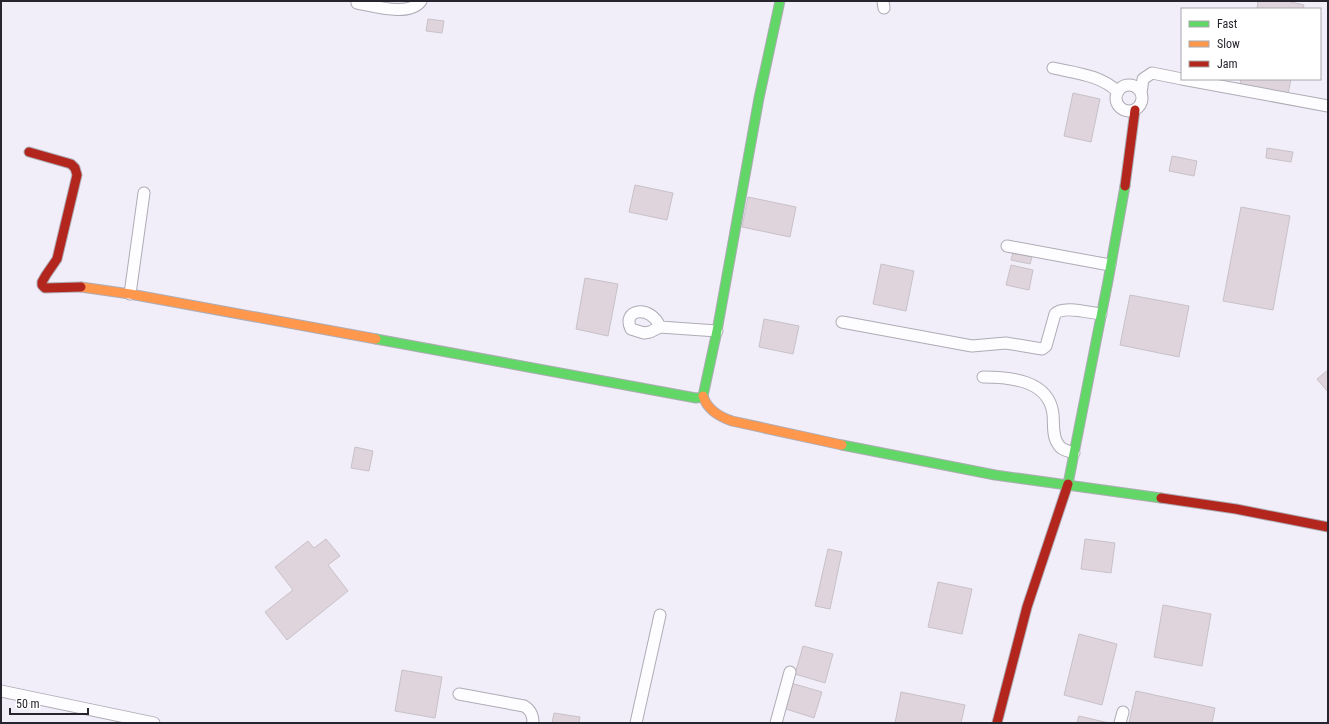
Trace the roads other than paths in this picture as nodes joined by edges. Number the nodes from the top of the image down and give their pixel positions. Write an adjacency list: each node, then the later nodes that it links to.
1 (421, 1): 3 (street)
2 (780, 1): 19 (street)
3 (357, 3)
4 (1053, 68): 7 (street)
5 (1181, 79): 8 (street)
6 (1187, 80): 9 (street)
7 (1118, 92): 8 (street); 10 (street)
8 (1141, 93): 10 (street)
9 (1328, 106)
10 (1134, 110): 14 (street)
11 (29, 152): 15 (street)
12 (144, 193): 15 (street)
13 (1007, 246): 14 (street)
14 (1110, 265): 16 (street)
15 (130, 294): 21 (street)
16 (1101, 314): 17 (street); 22 (street)
17 (842, 322)
18 (660, 327): 19 (street)
19 (717, 331): 21 (street)
20 (984, 377): 22 (street)
21 (703, 397): 23 (street)
22 (1074, 453): 23 (street)
23 (1068, 484): 24 (street); 34 (street)
24 (1328, 527)
25 (660, 614): 32 (street)
26 (790, 672): 33 (street)
27 (1, 691): 30 (street)
28 (459, 694): 31 (street)
29 (1123, 712): 35 (street)
30 (154, 723)
31 (533, 723)
32 (636, 723)
33 (776, 723)
34 (997, 723)
35 (1120, 723)

